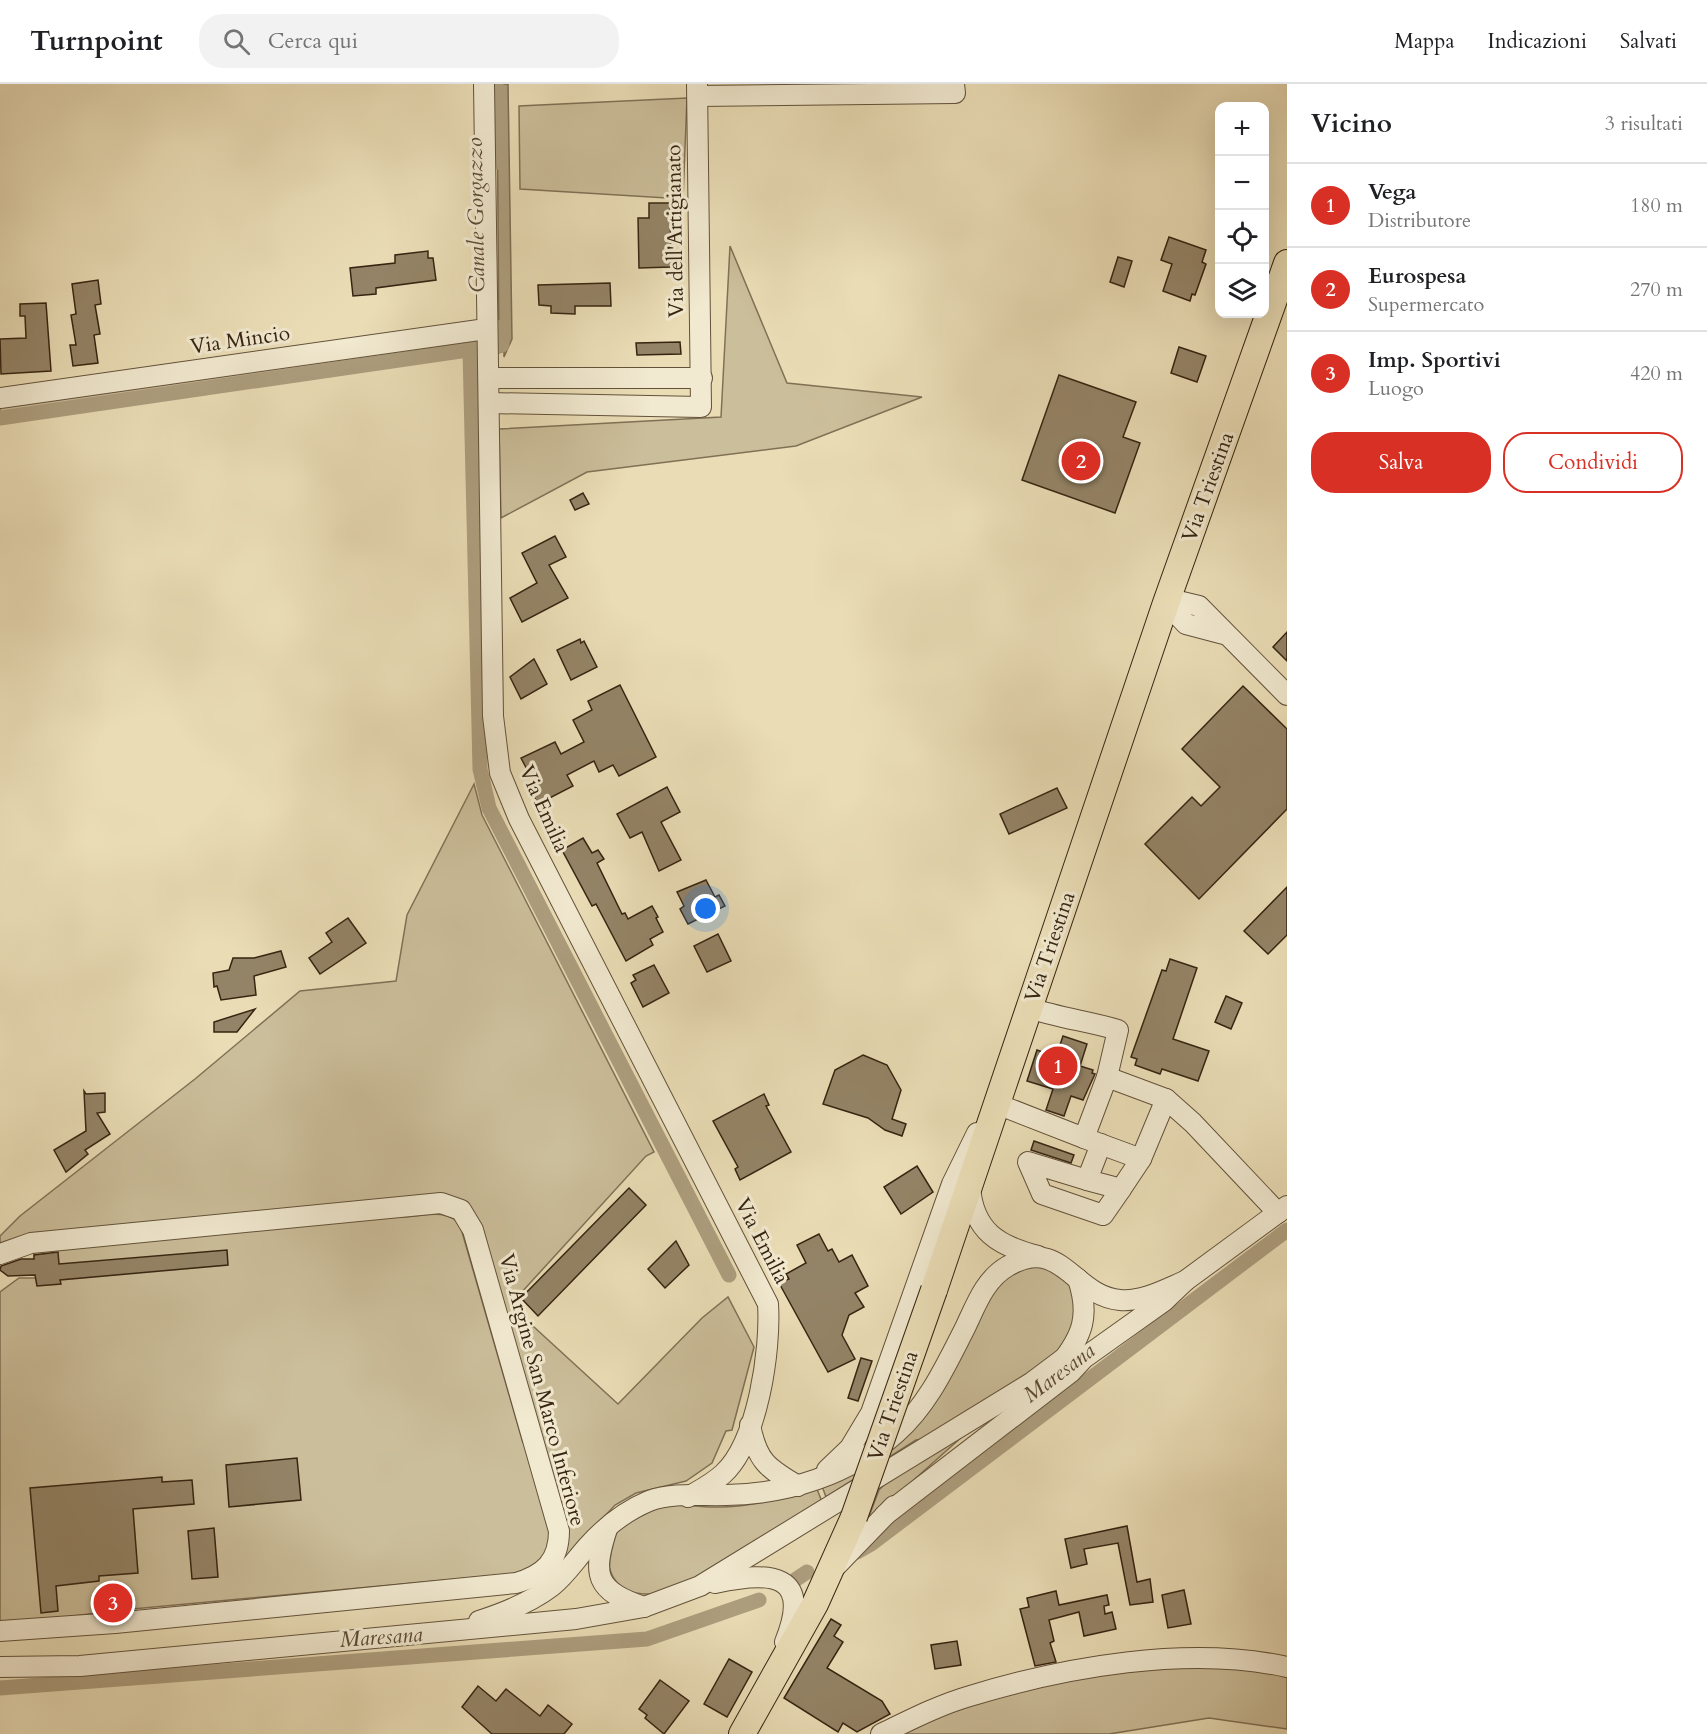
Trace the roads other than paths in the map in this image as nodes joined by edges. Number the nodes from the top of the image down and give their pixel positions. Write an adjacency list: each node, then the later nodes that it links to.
1 (484, 84): 5 (street, Via Emilia)
2 (954, 84): 3 (street)
3 (697, 90): 7 (street, Via dell'Artigianato)
4 (1284, 279): 10 (main road, Via Triestina)
5 (487, 343): 6 (street, Via Emilia); 8 (street, Via Mincio)
6 (490, 378): 7 (street); 9 (street, Via Emilia)
7 (702, 378): 9 (street, Via dell'Artigianato)
8 (0, 398)
9 (490, 403): 28 (street, Via Emilia)
10 (1166, 603): 11 (street); 12 (main road, Via Triestina)
11 (1287, 695)
12 (1030, 1008): 13 (main road, Via Triestina); 14 (street)
13 (1008, 1072): 16 (main road, Via Triestina); 29 (street)
14 (1107, 1077): 15 (street); 17 (street)
15 (1166, 1099): 18 (street); 22 (street)
16 (997, 1104): 17 (street); 20 (main road, Via Triestina)
17 (1092, 1141): 18 (street); 19 (street)
18 (1142, 1159): 21 (street)
19 (1087, 1180): 21 (street); 21 (street)
20 (970, 1186): 24 (street); 34 (main road, Via Triestina, bridge)
21 (1121, 1189)
22 (1282, 1210): 26 (street)
23 (0, 1254): 38 (street, Via Argine San Marco Inferiore)
24 (1040, 1257): 25 (street); 29 (street)
25 (1078, 1279): 26 (street); 27 (street)
26 (1185, 1281): 27 (street)
27 (1064, 1363): 32 (street); 32 (street); 35 (street)
28 (750, 1425): 30 (street); 31 (street, Via Emilia)
29 (819, 1478): 30 (street)
30 (798, 1486): 31 (street)
31 (688, 1497): 33 (street)
32 (885, 1515): 34 (street)
33 (608, 1526): 36 (street); 37 (street)
34 (833, 1569): 43 (main road, Via Triestina)
35 (700, 1586): 36 (street); 43 (street)
36 (644, 1607): 37 (street)
37 (454, 1630): 41 (street)
38 (0, 1631)
39 (0, 1654): 41 (street)
40 (0, 1667): 41 (street)
41 (61, 1667)
42 (1287, 1667): 45 (street)
43 (768, 1687): 44 (main road, Via Triestina)
44 (742, 1734)
45 (881, 1734)

